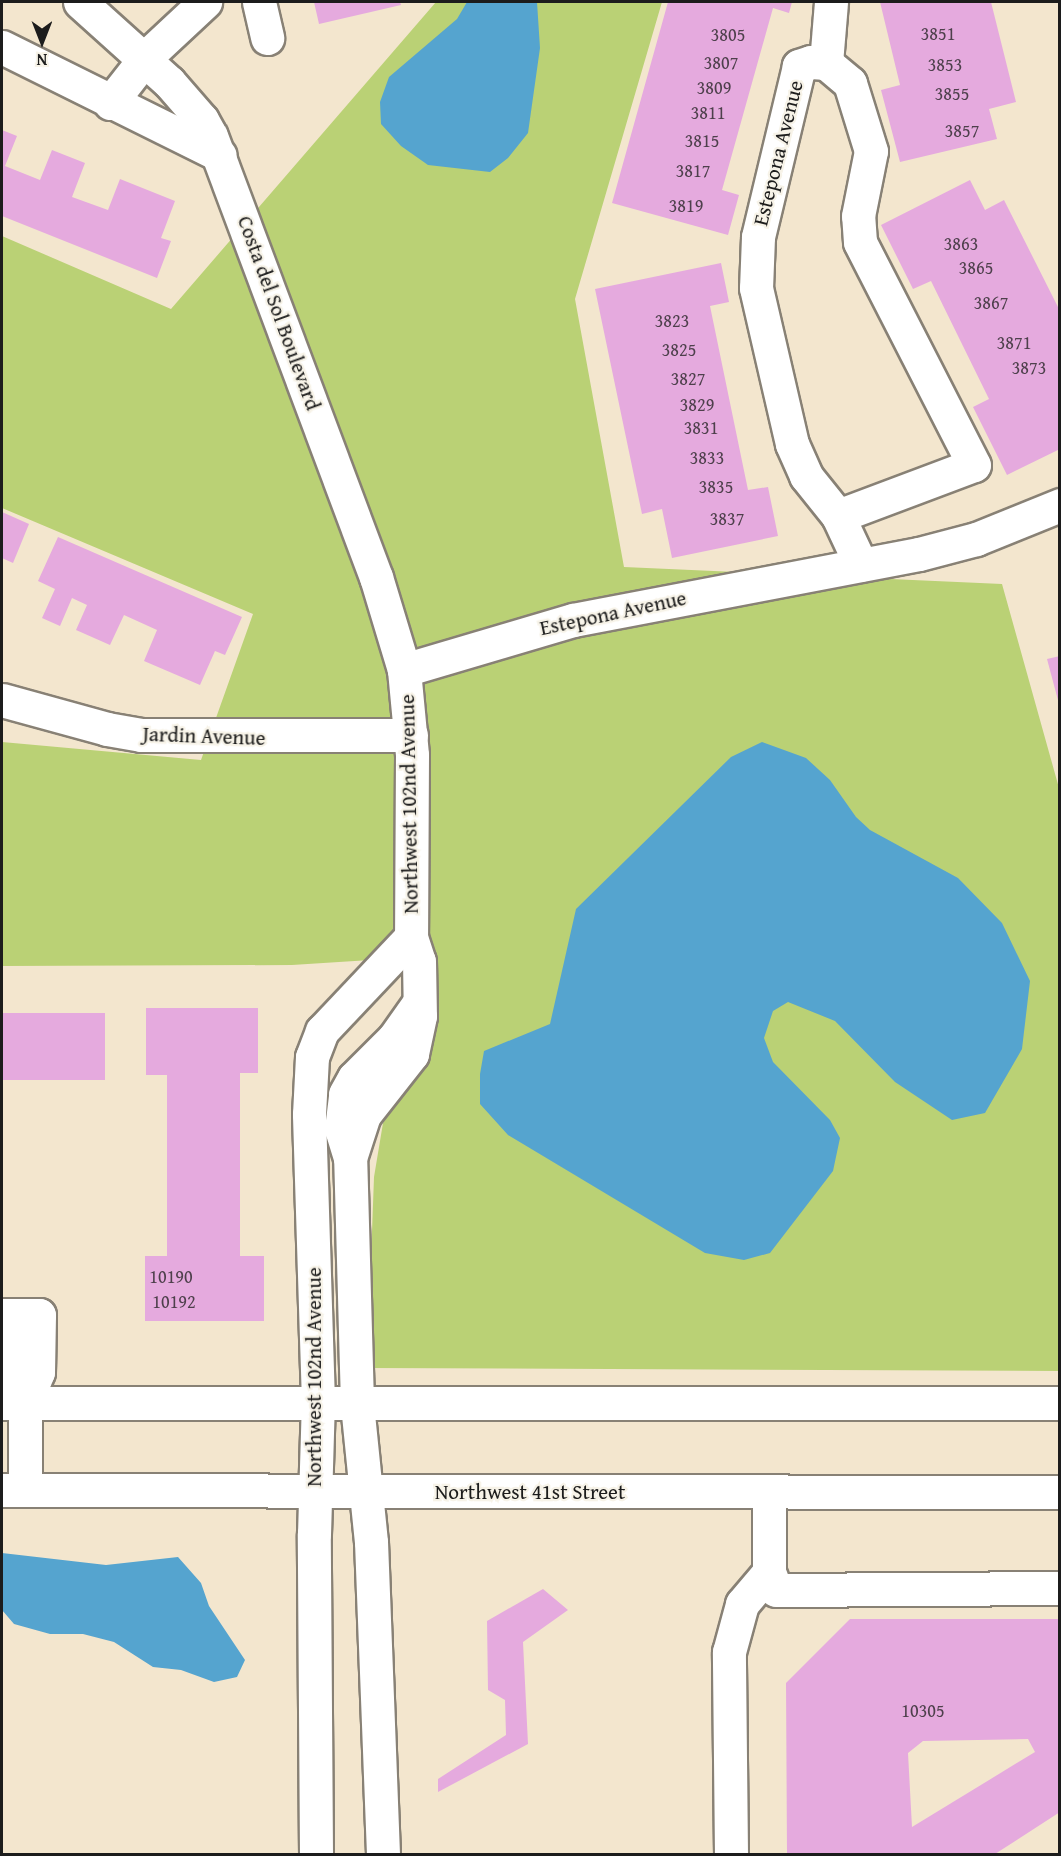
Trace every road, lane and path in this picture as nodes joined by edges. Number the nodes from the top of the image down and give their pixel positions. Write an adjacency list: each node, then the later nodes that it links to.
1 (80, 2): 7 (street, Costa del Sol Boulevard)
2 (205, 2): 7 (street)
3 (259, 2): 5 (street)
4 (831, 2): 8 (street)
5 (267, 38)
6 (2, 47): 9 (street)
7 (146, 57): 9 (street); 10 (street, Costa del Sol Boulevard)
8 (826, 63): 12 (street, Estepona Avenue); 12 (street, Estepona Avenue)
9 (110, 103): 10 (street)
10 (220, 155): 14 (street, Costa del Sol Boulevard)
11 (1059, 505): 13 (street, Estepona Avenue)
12 (837, 516): 13 (street, Estepona Avenue)
13 (861, 565): 14 (street, Estepona Avenue)
14 (404, 670): 16 (street, Northwest 102nd Avenue)
15 (2, 700): 16 (street, Jardin Avenue)
16 (411, 735): 17 (street, Northwest 102nd Avenue)
17 (411, 937): 18 (street, Northwest 102nd Avenue); 19 (street, Northwest 102nd Avenue)
18 (368, 985): 19 (street); 20 (street, Northwest 102nd Avenue)
19 (412, 1013): 21 (street, Northwest 102nd Avenue); 22 (street, Northwest 102nd Avenue)
20 (314, 1050): 21 (street); 24 (street, Northwest 102nd Avenue)
21 (354, 1078): 22 (street, Northwest 102nd Avenue)
22 (350, 1158): 26 (street, Northwest 102nd Avenue)
23 (4, 1315): 25 (street); 25 (street)
24 (318, 1402): 25 (street); 26 (street); 31 (street, Northwest 102nd Avenue)
25 (13, 1403): 28 (street)
26 (357, 1403): 27 (street); 32 (street, Northwest 102nd Avenue)
27 (1059, 1403)
28 (13, 1490): 31 (street, Northwest 41st Street)
29 (769, 1491): 30 (street, Northwest 41st Street); 32 (street, Northwest 41st Street); 33 (street)
30 (1059, 1492)
31 (315, 1493): 32 (street, Northwest 41st Street); 35 (street, Northwest 102nd Avenue)
32 (366, 1493): 36 (street, Northwest 102nd Avenue)
33 (769, 1572): 34 (street); 37 (street)
34 (1059, 1588)
35 (316, 1854)
36 (383, 1854)
37 (731, 1854)

